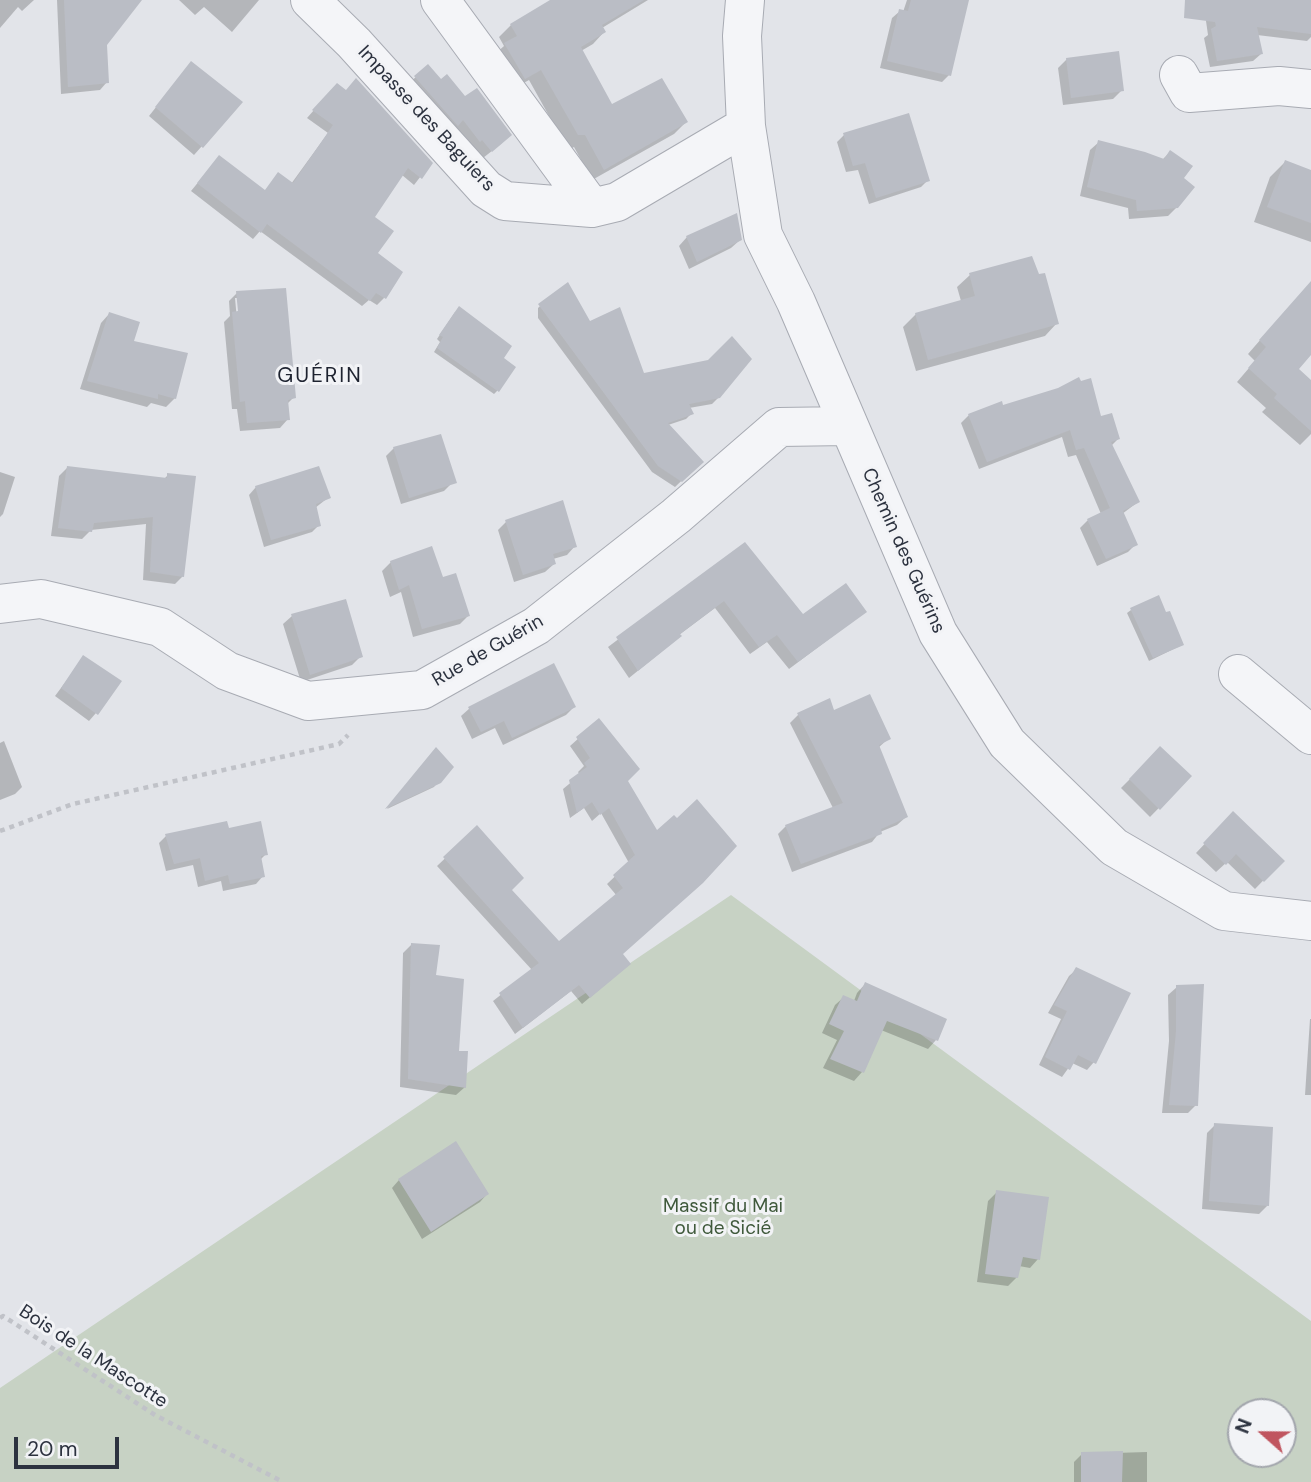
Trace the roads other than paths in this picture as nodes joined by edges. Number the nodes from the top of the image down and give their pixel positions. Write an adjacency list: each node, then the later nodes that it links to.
1 (310, 0): 7 (street, Impasse des Baguiers)
2 (440, 0): 7 (street)
3 (745, 0): 6 (street, Chemin des Guérins)
4 (1179, 75): 5 (street)
5 (1311, 89)
6 (746, 126): 7 (street, Impasse des Baguiers); 8 (street, Chemin des Guérins)
7 (592, 208)
8 (848, 426): 9 (street, Rue de Guérin); 12 (street, Chemin des Guérins)
9 (0, 604)
10 (1238, 674): 11 (street)
11 (1311, 735)
12 (1311, 921)

